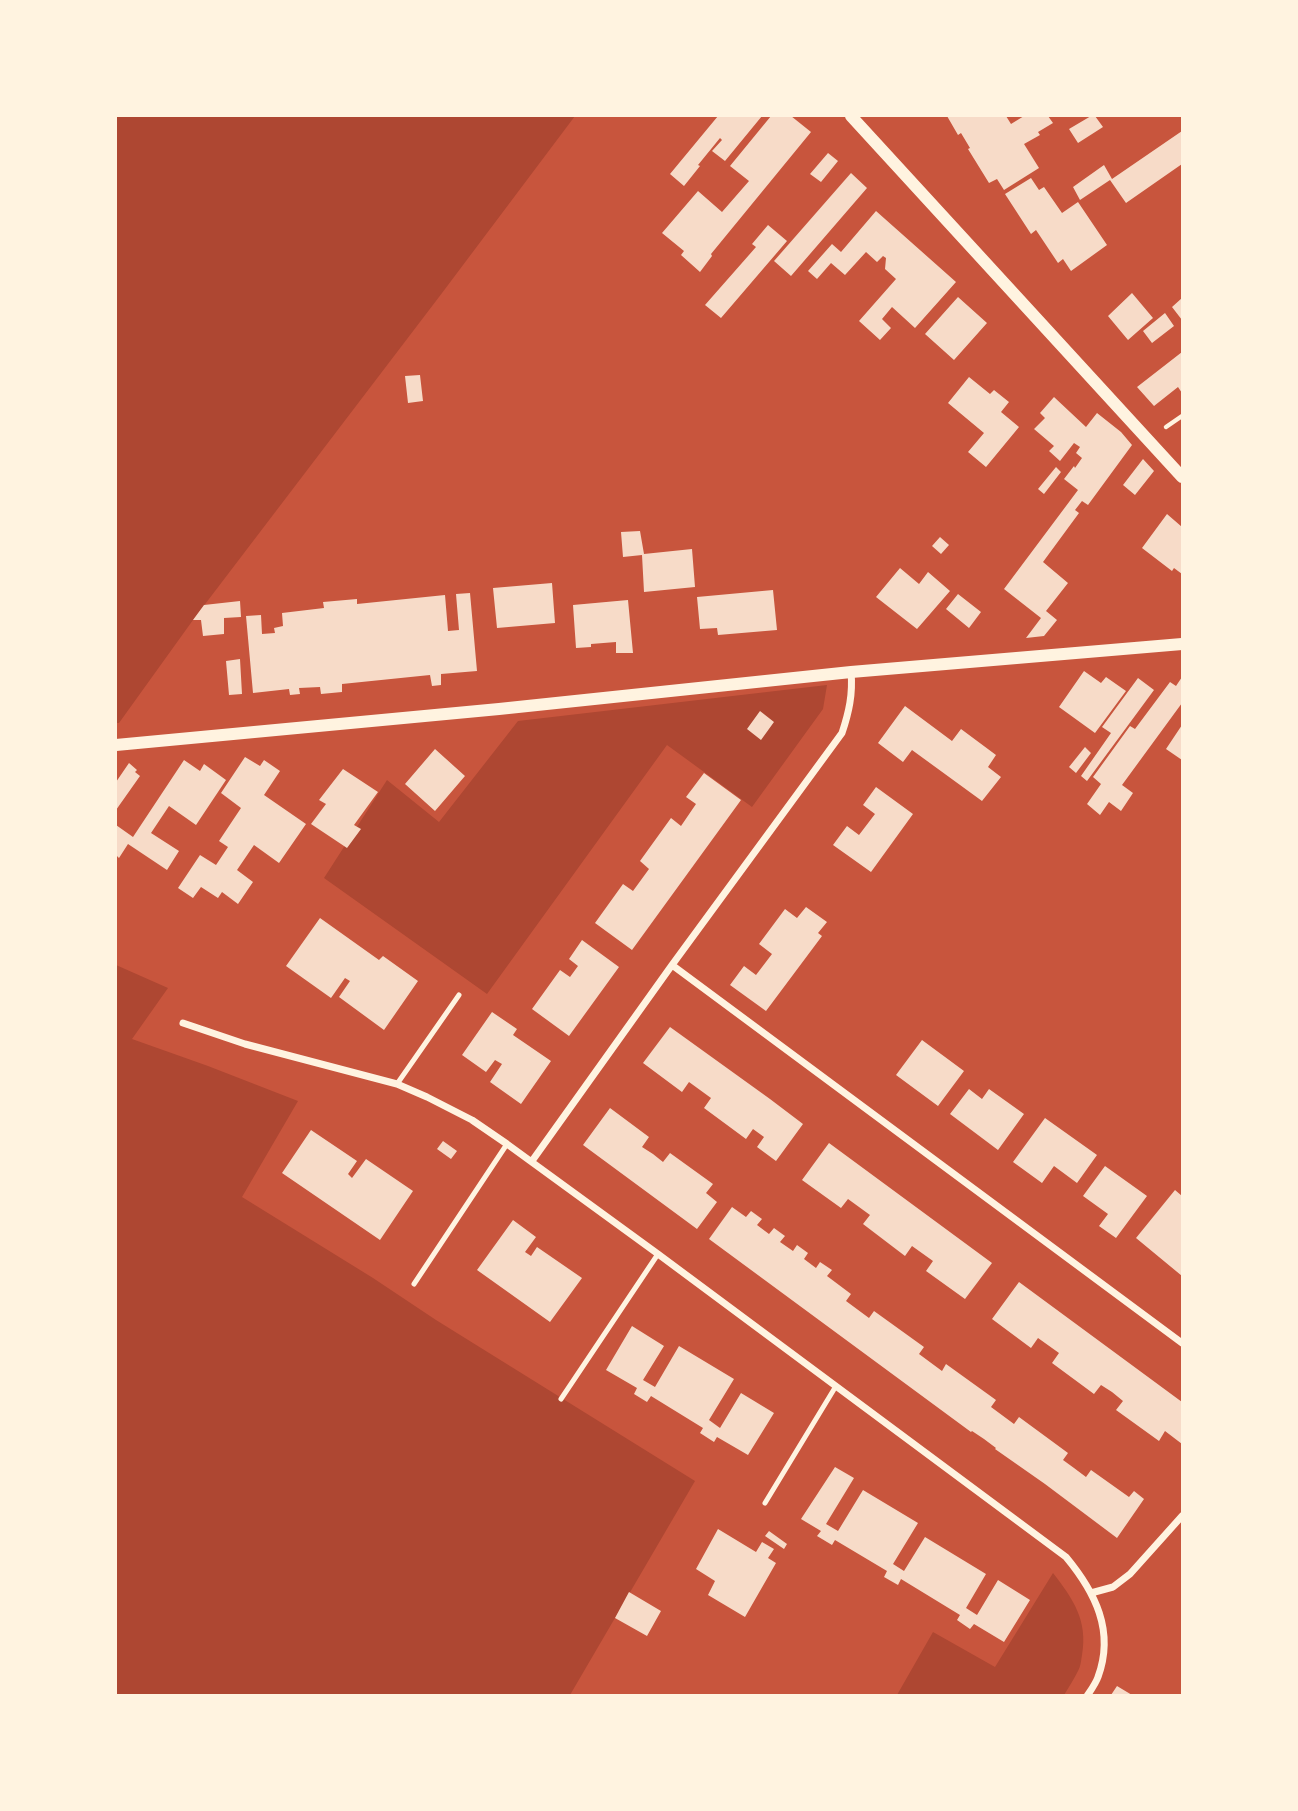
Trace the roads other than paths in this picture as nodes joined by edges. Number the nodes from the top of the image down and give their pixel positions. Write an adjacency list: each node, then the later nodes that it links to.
1 (851, 116): 2 (street)
2 (1182, 477)
3 (1182, 644): 4 (street)
4 (850, 672): 5 (street); 6 (street)
5 (116, 745)
6 (671, 965): 11 (street); 14 (street)
7 (459, 995): 9 (lane)
8 (183, 1023): 9 (street)
9 (397, 1084): 10 (street)
10 (507, 1144): 11 (street); 13 (lane)
11 (532, 1161): 12 (street)
12 (658, 1254): 15 (street); 16 (lane)
13 (414, 1284)
14 (1182, 1343)
15 (836, 1386): 17 (lane); 19 (street)
16 (561, 1399)
17 (765, 1503)
18 (1182, 1516): 19 (street)
19 (1091, 1593): 20 (street)
20 (1087, 1696)

